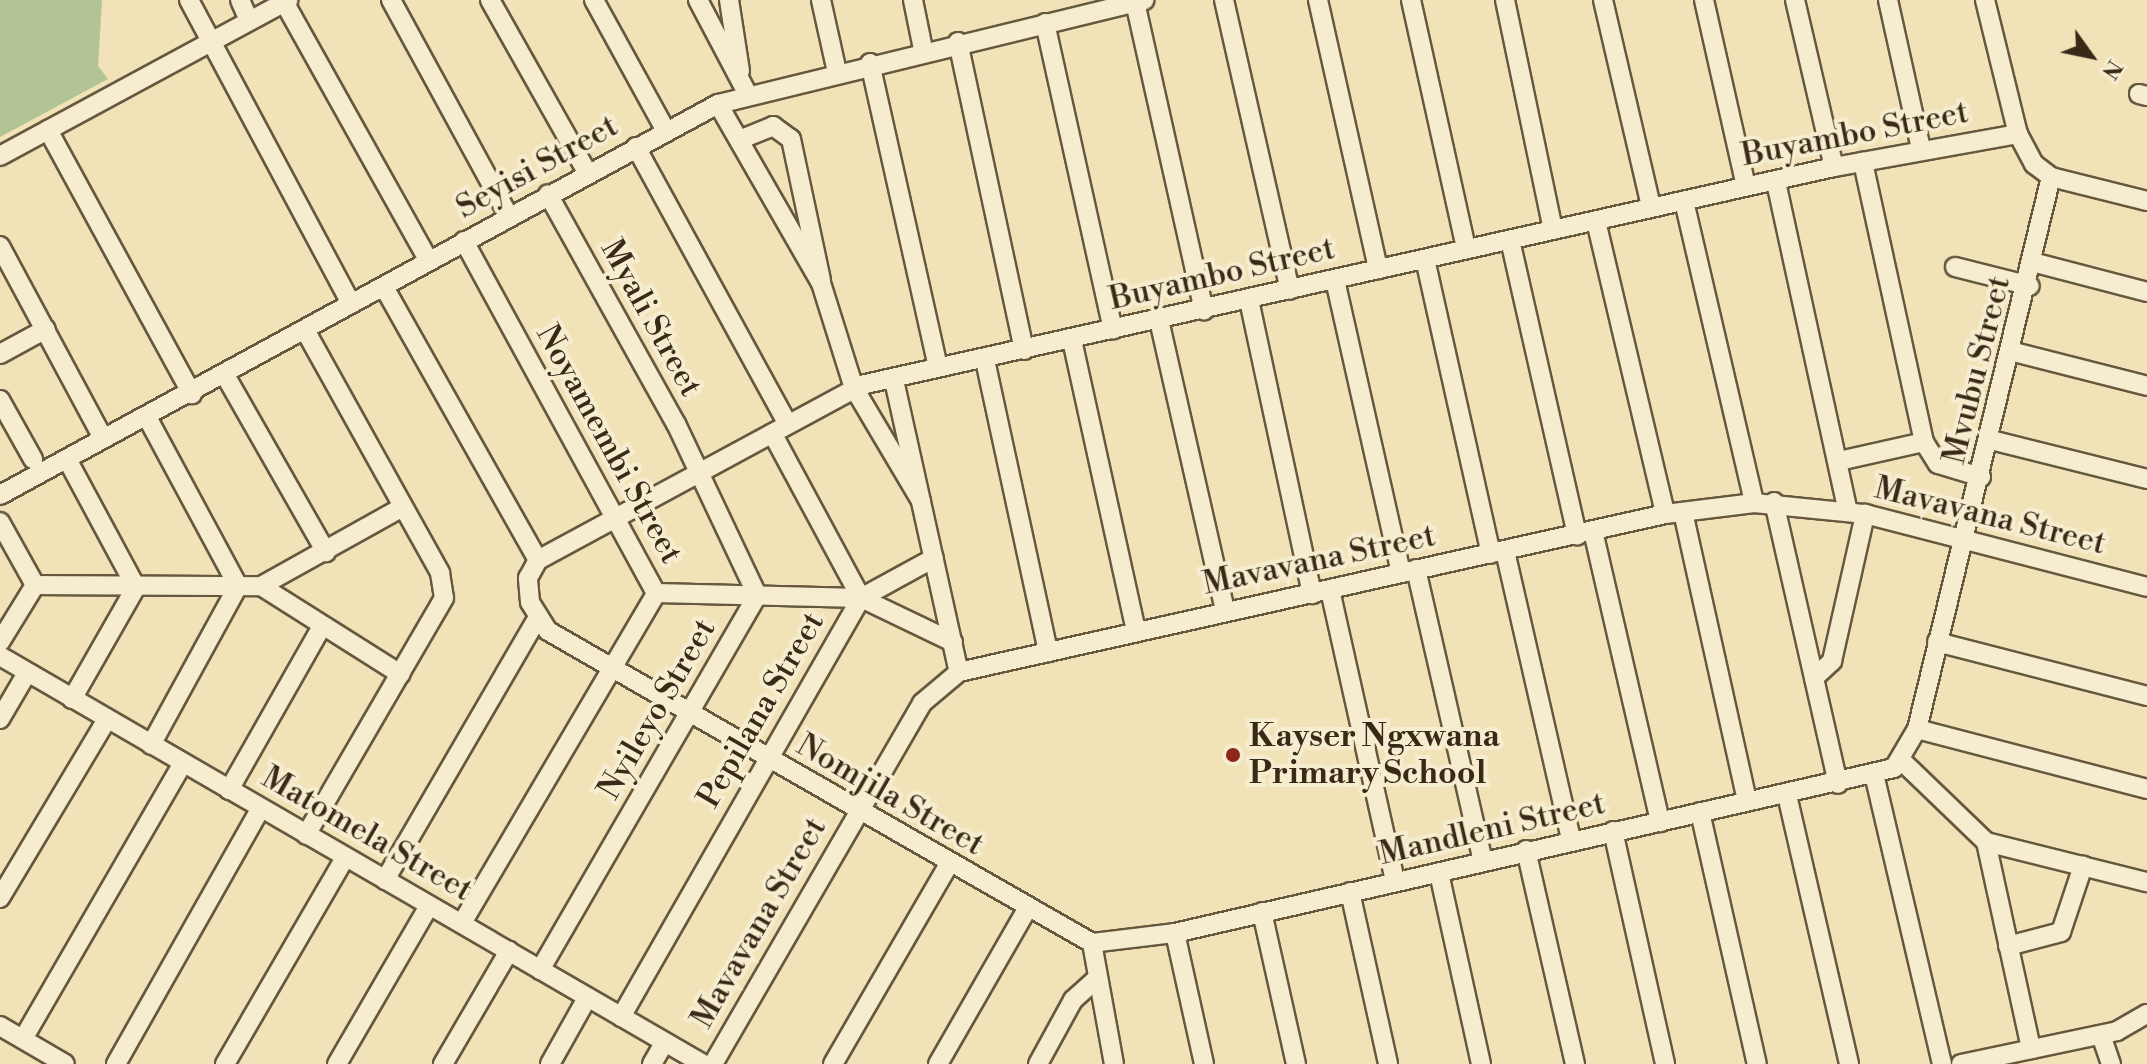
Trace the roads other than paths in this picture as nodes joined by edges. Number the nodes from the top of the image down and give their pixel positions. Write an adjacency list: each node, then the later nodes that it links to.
1 (189, 0): 24 (street)
2 (240, 0): 22 (street)
3 (391, 0): 48 (street)
4 (490, 0): 40 (street)
5 (594, 0): 32 (street)
6 (698, 0): 29 (street)
7 (729, 0): 29 (street)
8 (821, 0): 28 (street)
9 (913, 0): 26 (street)
10 (1224, 0): 64 (street)
11 (1318, 0): 59 (street)
12 (1411, 0): 54 (street)
13 (1505, 0): 50 (street)
14 (1603, 0): 47 (street)
15 (1704, 0): 43 (street)
16 (1795, 0): 39 (street)
17 (1888, 0): 36 (street)
18 (1985, 0): 33 (street)
19 (285, 1): 22 (street); 56 (street)
20 (1140, 1): 21 (street, Seyisi Street); 68 (street)
21 (1079, 7): 23 (street, Seyisi Street)
22 (249, 20): 24 (street)
23 (1045, 23): 25 (street, Seyisi Street); 72 (street)
24 (207, 42): 31 (street); 67 (street)
25 (958, 42): 26 (street, Seyisi Street); 74 (street)
26 (923, 49): 27 (street, Seyisi Street)
27 (870, 63): 28 (street, Seyisi Street); 78 (street)
28 (837, 72): 29 (street, Seyisi Street)
29 (743, 86): 30 (street, Seyisi Street)
30 (718, 104): 32 (street, Seyisi Street); 34 (street)
31 (48, 130): 37 (street); 83 (street)
32 (666, 131): 35 (street, Seyisi Street)
33 (2018, 134): 36 (street, Buyambo Street); 41 (street)
34 (739, 140): 61 (street); 61 (street)
35 (636, 147): 40 (street, Seyisi Street); 86 (street, Pepilana Street)
36 (1921, 149): 38 (street, Buyambo Street)
37 (0, 156)
38 (1863, 162): 39 (street, Buyambo Street); 89 (street)
39 (1834, 167): 42 (street, Buyambo Street)
40 (587, 172): 44 (street, Seyisi Street)
41 (2051, 177): 46 (street); 57 (street, Mvubu Street)
42 (1776, 182): 43 (street, Buyambo Street); 92 (street)
43 (1746, 186): 45 (street, Buyambo Street)
44 (548, 194): 48 (street, Seyisi Street); 93 (street, Myali Street)
45 (1684, 201): 47 (street, Buyambo Street); 99 (street)
46 (2147, 201)
47 (1651, 207): 49 (street, Buyambo Street)
48 (509, 216): 52 (street, Seyisi Street)
49 (1596, 221): 50 (street, Buyambo Street); 101 (street)
50 (1553, 229): 51 (street, Buyambo Street)
51 (1510, 240): 54 (street, Buyambo Street); 105 (street)
52 (464, 241): 56 (street, Seyisi Street); 103 (street, Noyamembi Street)
53 (0, 246): 70 (street)
54 (1466, 249): 55 (street, Buyambo Street)
55 (1425, 259): 59 (street, Buyambo Street); 108 (street)
56 (429, 261): 63 (street, Seyisi Street)
57 (2036, 263): 62 (street, Mvubu Street); 65 (street)
58 (1955, 267): 62 (street)
59 (1378, 269): 60 (street, Buyambo Street)
60 (1335, 280): 64 (street, Buyambo Street); 111 (street)
61 (821, 283): 82 (street)
62 (2030, 286): 75 (street, Mvubu Street)
63 (384, 287): 67 (street, Seyisi Street); 110 (street)
64 (1290, 290): 66 (street, Buyambo Street)
65 (2147, 292)
66 (1249, 300): 68 (street, Buyambo Street); 117 (street)
67 (351, 304): 71 (street, Seyisi Street)
68 (1204, 310): 69 (street, Buyambo Street)
69 (1159, 320): 72 (street, Buyambo Street); 121 (street)
70 (46, 329): 76 (street); 87 (street)
71 (305, 330): 79 (street, Seyisi Street); 100 (street)
72 (1113, 330): 73 (street, Buyambo Street)
73 (1072, 340): 74 (street, Buyambo Street); 124 (street)
74 (1024, 350): 77 (street, Buyambo Street)
75 (2014, 352): 81 (street); 88 (street, Mvubu Street)
76 (0, 354)
77 (985, 360): 78 (street, Buyambo Street); 128 (street)
78 (938, 368): 80 (street, Buyambo Street)
79 (225, 375): 83 (street, Seyisi Street); 107 (street)
80 (894, 380): 82 (street, Buyambo Street); 97 (street)
81 (2147, 386)
82 (854, 388): 86 (street, Buyambo Street); 97 (street)
83 (192, 394): 85 (street, Seyisi Street)
84 (0, 400): 90 (street)
85 (147, 417): 87 (street, Seyisi Street); 112 (street)
86 (779, 428): 93 (street, Buyambo Street); 120 (street, Pepilana Street)
87 (103, 438): 91 (street, Seyisi Street)
88 (1991, 440): 94 (street, Mvubu Street); 95 (street)
89 (1924, 442): 92 (street); 94 (street)
90 (33, 459)
91 (67, 459): 96 (street, Seyisi Street); 114 (street)
92 (1839, 461): 102 (street)
93 (696, 474): 103 (street, Buyambo Street); 119 (street)
94 (1981, 477): 106 (street, Mvubu Street)
95 (2147, 479)
96 (0, 495)
97 (921, 501): 109 (street)
98 (1774, 502): 99 (street, Mavavana Street); 102 (street, Mavavana Street); 134 (street)
99 (1754, 503): 101 (street, Mavavana Street)
100 (403, 507): 107 (street); 133 (street)
101 (1674, 513): 105 (street, Mavavana Street); 150 (street)
102 (1857, 513): 106 (street, Mavavana Street); 134 (street)
103 (612, 516): 110 (street, Buyambo Street); 118 (street, Noyamembi Street)
104 (0, 522): 116 (street)
105 (1585, 533): 108 (street, Mavavana Street); 154 (street)
106 (1964, 540): 115 (street, Mavavana Street); 127 (street, Mvubu Street)
107 (326, 552): 113 (street)
108 (1498, 552): 111 (street, Mavavana Street); 157 (street)
109 (934, 558): 120 (street); 126 (street)
110 (538, 560): 122 (street)
111 (1408, 571): 117 (street, Mavavana Street); 161 (street)
112 (238, 586): 113 (street); 114 (street); 141 (street)
113 (261, 586): 123 (street)
114 (136, 587): 116 (street); 136 (street)
115 (2147, 587)
116 (31, 590): 125 (street)
117 (1321, 592): 121 (street, Mavavana Street); 166 (street)
118 (656, 593): 119 (street); 130 (street, Noyamembi Street)
119 (757, 595): 120 (street); 137 (street, Nyileyo Street)
120 (861, 598): 126 (street); 142 (street, Pepilana Street)
121 (1225, 611): 124 (street, Mavavana Street)
122 (537, 619): 130 (street, Nomjila Street); 165 (street)
123 (322, 626): 133 (street); 148 (street)
124 (1136, 632): 128 (street, Mavavana Street)
125 (0, 642)
126 (953, 642): 131 (street)
127 (1937, 642): 135 (street); 140 (street, Mvubu Street)
128 (1048, 652): 131 (street, Mavavana Street)
129 (0, 656): 132 (street, Matomela Street)
130 (612, 668): 137 (street, Nomjila Street); 173 (street, Noyamembi Street)
131 (959, 672): 152 (street, Mavavana Street)
132 (27, 673): 136 (street, Matomela Street); 138 (street)
133 (400, 674): 156 (street)
134 (1814, 678): 146 (street)
135 (2147, 696)
136 (72, 699): 139 (street, Matomela Street)
137 (691, 714): 142 (street, Nomjila Street); 178 (street, Nyileyo Street)
138 (0, 719)
139 (107, 719): 141 (street, Matomela Street); 169 (street)
140 (1917, 729): 143 (street, Mvubu Street); 147 (street)
141 (151, 745): 144 (street, Matomela Street)
142 (766, 759): 152 (street, Nomjila Street); 182 (street, Pepilana Street)
143 (1903, 762): 145 (street, Mandleni Street); 158 (street)
144 (183, 763): 148 (street, Matomela Street); 185 (street)
145 (1874, 774): 146 (street, Mandleni Street); 210 (street)
146 (1838, 784): 149 (street, Mandleni Street)
147 (2147, 789)
148 (229, 790): 151 (street, Matomela Street)
149 (1787, 795): 150 (street, Mandleni Street); 209 (street)
150 (1747, 801): 153 (street, Mandleni Street)
151 (261, 808): 156 (street, Matomela Street); 190 (street)
152 (856, 812): 162 (street, Nomjila Street); 197 (street, Mavavana Street)
153 (1700, 812): 154 (street, Mandleni Street); 208 (street)
154 (1660, 822): 155 (street, Mandleni Street)
155 (1613, 831): 157 (street, Mandleni Street); 207 (street)
156 (306, 835): 160 (street, Matomela Street)
157 (1571, 840): 159 (street, Mandleni Street)
158 (1986, 842): 163 (street); 176 (street)
159 (1526, 850): 161 (street, Mandleni Street); 206 (street)
160 (345, 858): 165 (street, Matomela Street); 191 (street)
161 (1483, 861): 164 (street, Mandleni Street)
162 (949, 864): 171 (street, Nomjila Street); 198 (street)
163 (2083, 866): 167 (street); 176 (street)
164 (1439, 873): 166 (street, Mandleni Street); 205 (street)
165 (385, 880): 170 (street, Matomela Street)
166 (1395, 881): 168 (street, Mandleni Street)
167 (2147, 882)
168 (1350, 892): 172 (street, Mandleni Street); 204 (street)
169 (0, 898)
170 (429, 906): 173 (street, Matomela Street); 192 (street)
171 (1027, 909): 175 (street, Nomjila Street); 199 (street)
172 (1262, 912): 174 (street, Mandleni Street); 203 (street)
173 (462, 923): 177 (street, Matomela Street)
174 (1175, 933): 175 (street, Mandleni Street); 202 (street)
175 (1092, 943): 179 (street)
176 (2008, 946): 187 (street)
177 (509, 951): 178 (street, Matomela Street); 193 (street)
178 (540, 970): 180 (street, Matomela Street)
179 (1096, 979): 200 (street); 201 (street)
180 (587, 998): 182 (street, Matomela Street); 194 (street)
181 (2147, 1014): 184 (street)
182 (621, 1017): 186 (street, Matomela Street)
183 (0, 1026): 185 (street)
184 (2101, 1035): 187 (street); 213 (street)
185 (23, 1039): 189 (street)
186 (664, 1043): 195 (street); 196 (street, Matomela Street)
187 (2040, 1047): 188 (street); 212 (street)
188 (1996, 1060): 211 (street)
189 (65, 1064)
190 (116, 1064)
191 (225, 1064)
192 (337, 1064)
193 (443, 1064)
194 (550, 1064)
195 (652, 1064)
196 (703, 1064)
197 (713, 1064)
198 (833, 1064)
199 (938, 1064)
200 (1038, 1064)
201 (1114, 1064)
202 (1204, 1064)
203 (1296, 1064)
204 (1388, 1064)
205 (1481, 1064)
206 (1575, 1064)
207 (1665, 1064)
208 (1757, 1064)
209 (1849, 1064)
210 (1942, 1064)
211 (1961, 1064)
212 (2054, 1064)
213 (2111, 1064)

